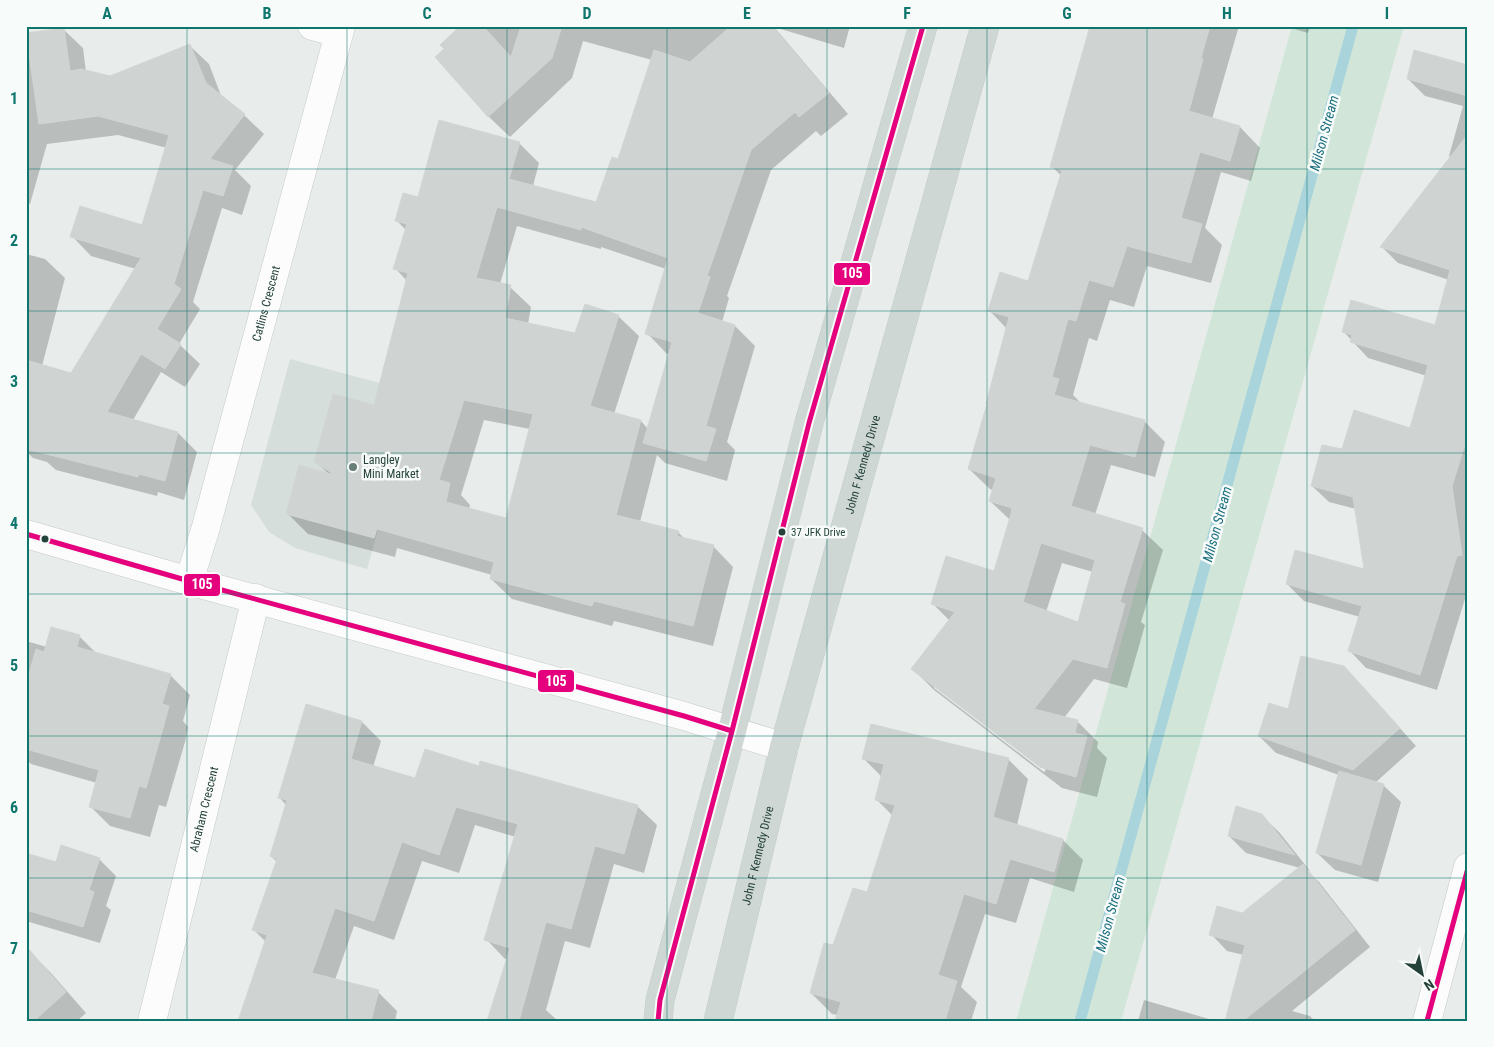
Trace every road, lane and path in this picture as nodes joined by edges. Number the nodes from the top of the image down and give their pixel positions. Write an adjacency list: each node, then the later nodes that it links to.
1 (312, 26): 4 (street)
2 (923, 26): 8 (main road)
3 (985, 26): 9 (main road, John F Kennedy Drive)
4 (340, 30): 6 (street, Catlins Crescent)
5 (26, 534): 6 (street)
6 (190, 581): 7 (street)
7 (256, 598): 8 (street); 11 (street, Abraham Crescent)
8 (732, 731): 9 (street); 12 (main road)
9 (784, 747): 13 (main road, John F Kennedy Drive)
10 (1468, 867): 14 (street)
11 (152, 1021)
12 (658, 1021)
13 (718, 1021)
14 (1427, 1021)

